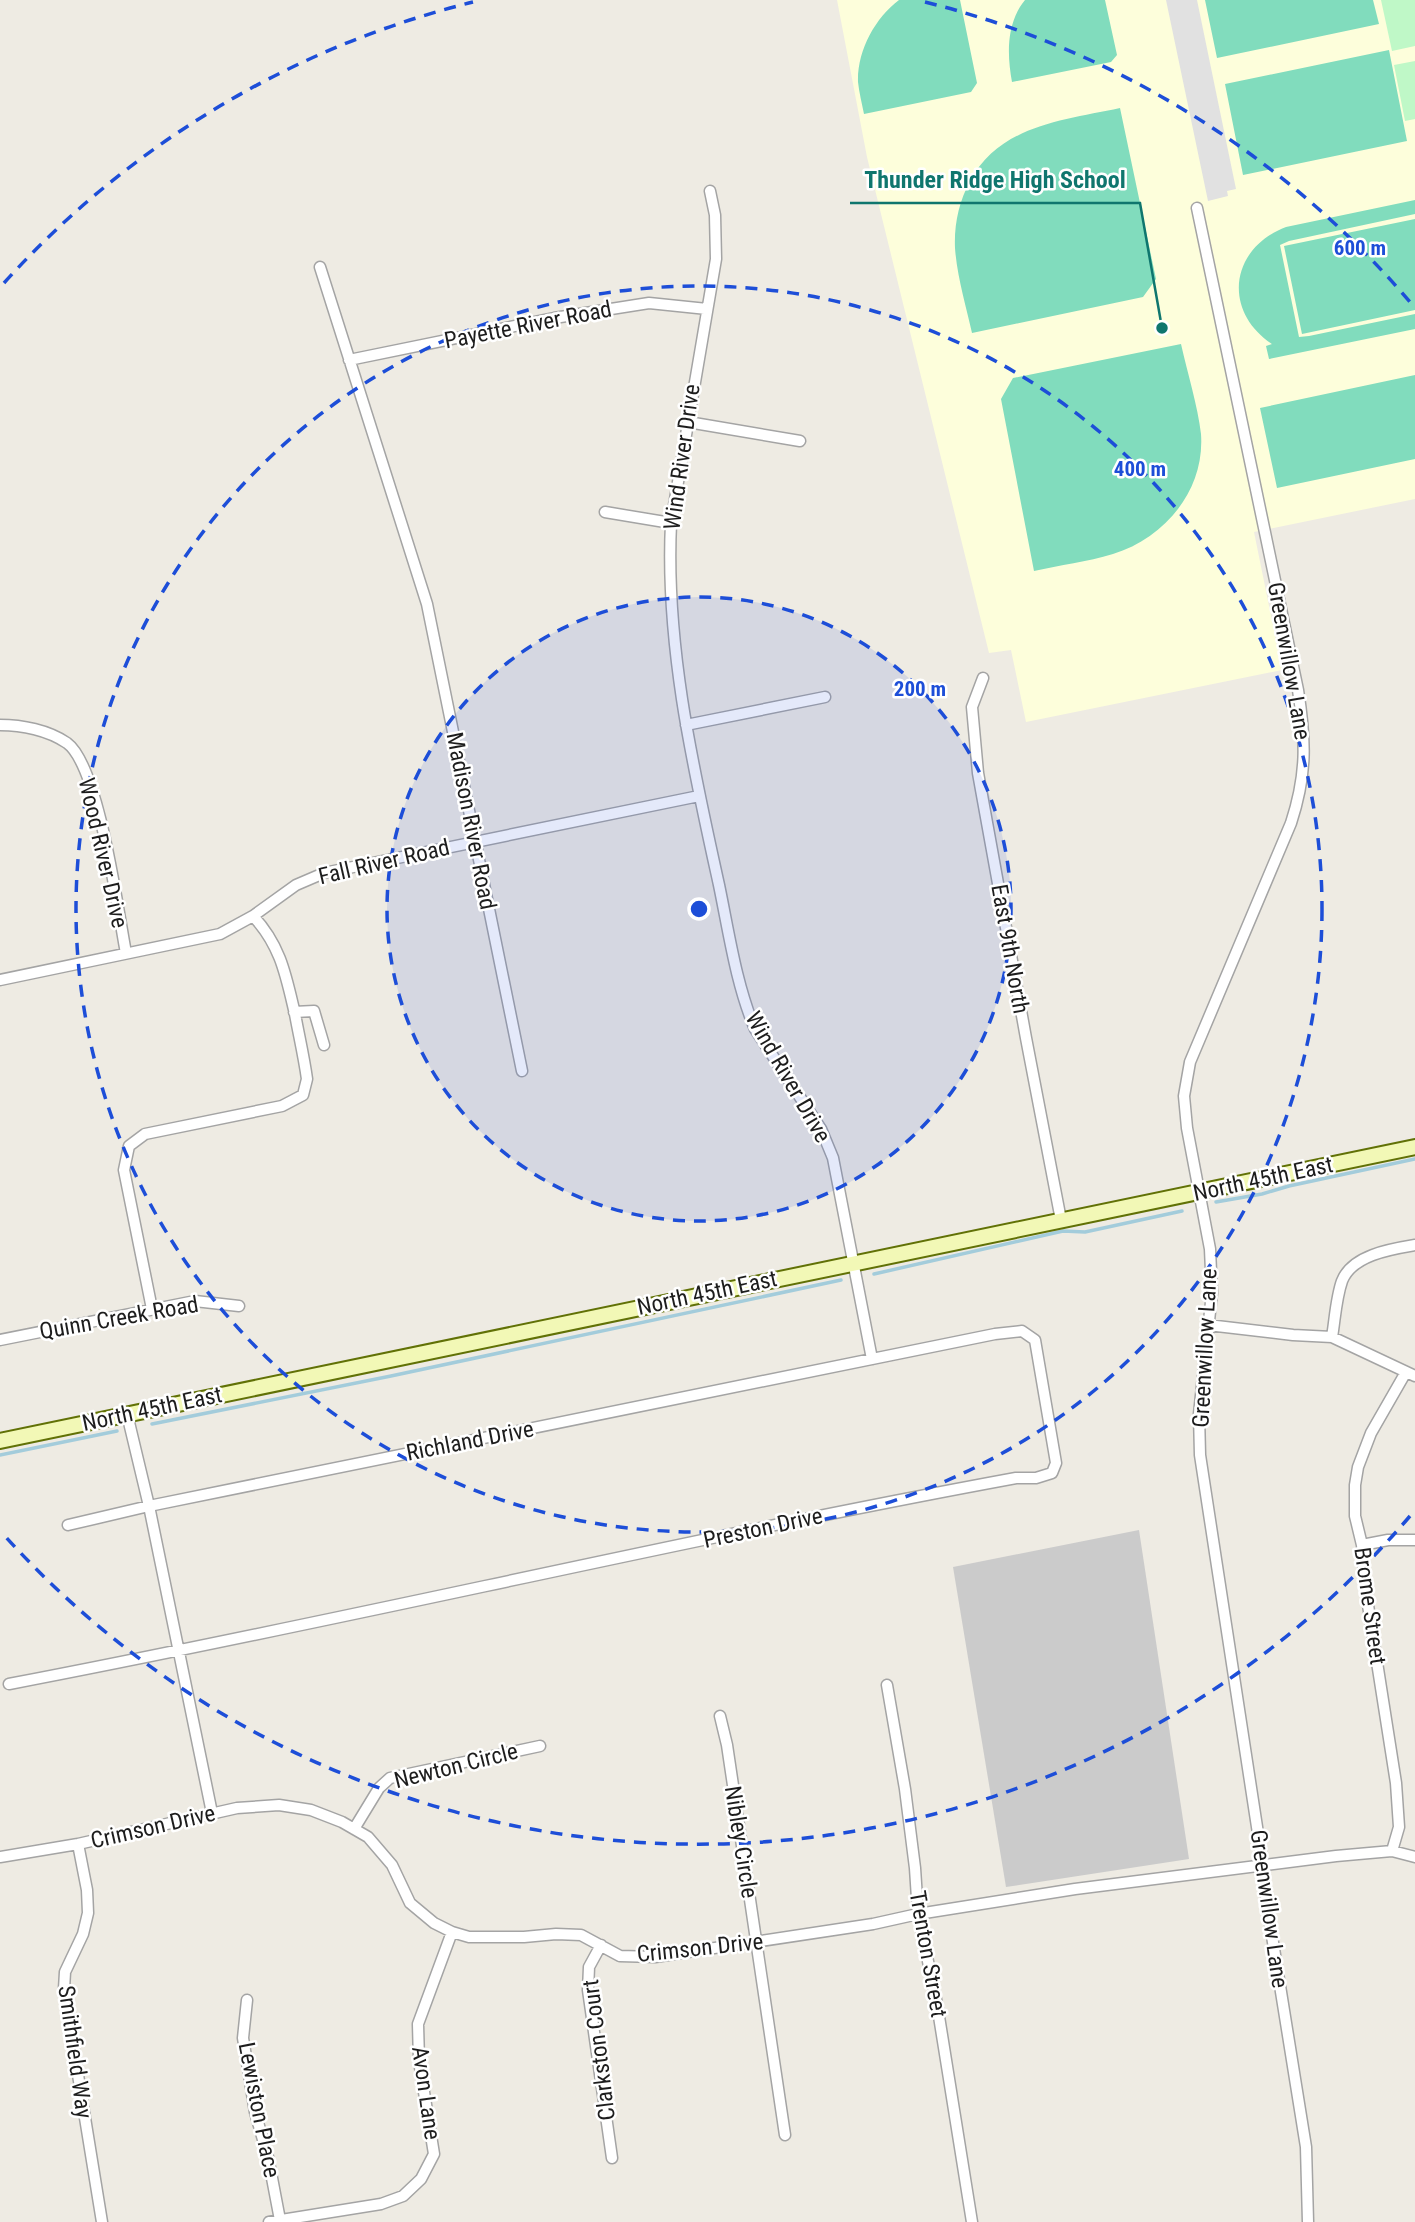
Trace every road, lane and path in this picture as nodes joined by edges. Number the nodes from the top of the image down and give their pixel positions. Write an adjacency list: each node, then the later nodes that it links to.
1 (710, 191): 4 (street, Wind River Drive)
2 (1197, 208): 23 (street, Greenwillow Lane)
3 (320, 267): 5 (street, Madison River Road)
4 (707, 309): 5 (street, Payette River Road); 6 (street, Wind River Drive)
5 (349, 360): 15 (street, Madison River Road)
6 (688, 422): 7 (street); 9 (street, Wind River Drive)
7 (800, 441)
8 (605, 512): 9 (street)
9 (671, 523): 13 (street, Wind River Drive)
10 (983, 678): 24 (street, East 9th North)
11 (825, 697): 13 (street)
12 (0, 724): 17 (street, Wood River Drive)
13 (686, 725): 14 (street, Wind River Drive)
14 (699, 796): 15 (street, Fall River Road); 26 (street, Wind River Drive)
15 (475, 842): 16 (street, Fall River Road); 21 (street, Madison River Road)
16 (253, 916): 17 (street, Fall River Road); 19 (street)
17 (126, 953): 18 (street, Fall River Road)
18 (0, 980)
19 (294, 1012): 20 (street); 28 (street)
20 (324, 1045)
21 (522, 1071)
22 (1415, 1147): 23 (main road, North 45th East)
23 (1200, 1192): 24 (main road, North 45th East); 29 (street, Greenwillow Lane)
24 (1061, 1220): 26 (main road, North 45th East)
25 (1415, 1245): 30 (street)
26 (852, 1263): 32 (street, Wind River Drive); 34 (main road, North 45th East)
27 (239, 1306): 28 (street, Quinn Creek Road)
28 (152, 1309): 31 (street, Quinn Creek Road)
29 (1208, 1325): 30 (street); 51 (street, Greenwillow Lane)
30 (1332, 1337): 33 (street)
31 (0, 1340)
32 (872, 1359): 36 (street, Richland Drive); 40 (street, Preston Drive)
33 (1411, 1374): 39 (street, Brome Street)
34 (127, 1414): 35 (main road, North 45th East); 36 (street)
35 (0, 1441)
36 (149, 1506): 37 (street, Richland Drive); 40 (street)
37 (68, 1525)
38 (1415, 1540): 39 (street)
39 (1362, 1545): 48 (street, Brome Street)
40 (178, 1652): 41 (street); 45 (street)
41 (9, 1684)
42 (887, 1685): 52 (street, Trenton Street)
43 (720, 1716): 54 (street, Nibley Circle)
44 (540, 1746): 46 (street, Newton Circle)
45 (212, 1813): 46 (street, Crimson Drive); 47 (street, Crimson Drive)
46 (354, 1829): 53 (street, Crimson Drive)
47 (78, 1844): 49 (street, Crimson Drive); 60 (street, Smithfield Way)
48 (1392, 1851): 50 (street, Crimson Drive); 51 (street, Crimson Drive)
49 (0, 1857)
50 (1415, 1857)
51 (1263, 1866): 52 (street, Crimson Drive); 62 (street, Greenwillow Lane)
52 (918, 1914): 54 (street, Crimson Drive); 61 (street, Trenton Street)
53 (452, 1932): 55 (street, Crimson Drive); 59 (street, Avon Lane)
54 (757, 1943): 55 (street, Crimson Drive); 57 (street, Nibley Circle)
55 (601, 1945): 58 (street, Clarkston Court)
56 (247, 2000): 59 (street, Lewiston Place)
57 (785, 2134)
58 (612, 2158)
59 (274, 2221)
60 (102, 2222)
61 (972, 2222)
62 (1308, 2222)

